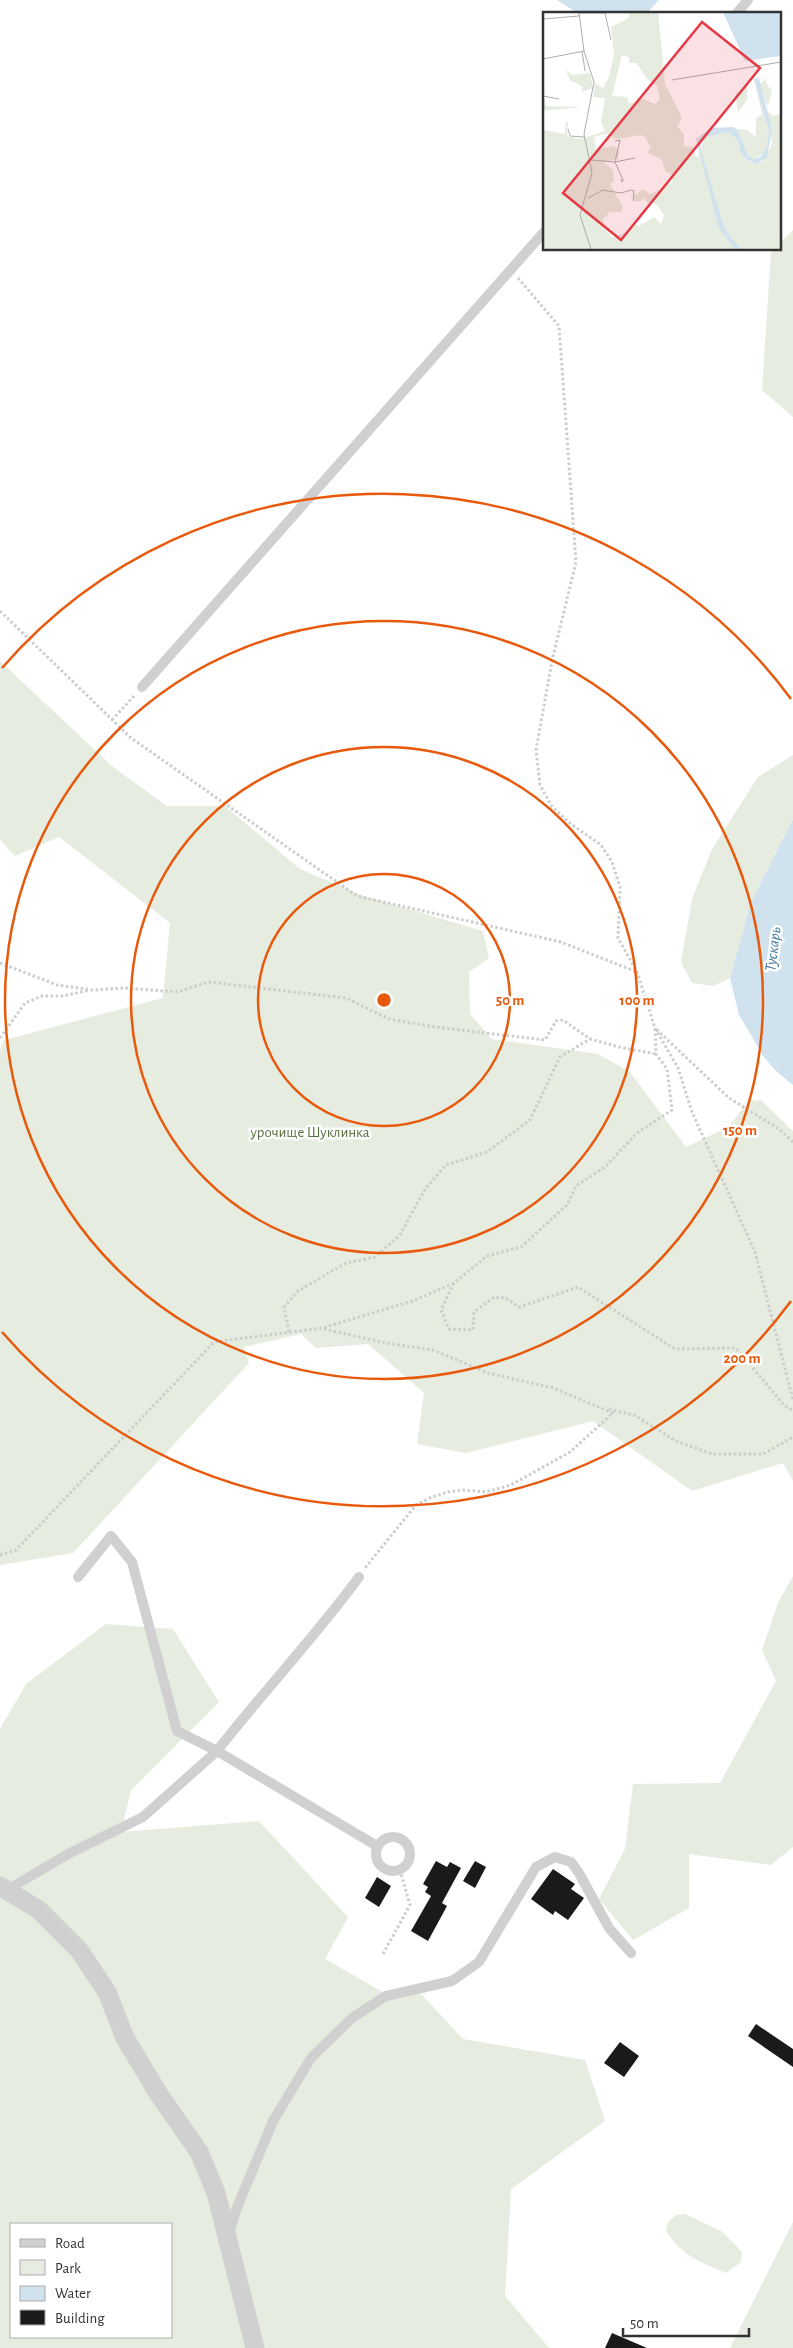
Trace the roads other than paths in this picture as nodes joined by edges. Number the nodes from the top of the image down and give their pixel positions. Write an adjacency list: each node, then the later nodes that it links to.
1 (748, 0): 2 (lane)
2 (738, 12)
3 (543, 233): 4 (lane)
4 (142, 687)
5 (78, 1577): 7 (lane)
6 (359, 1577): 7 (lane)
7 (217, 1751): 8 (lane); 9 (lane)
8 (377, 1846): 8 (lane)
9 (3, 1888): 11 (street)
10 (631, 1953): 11 (lane)
11 (228, 2239): 12 (street)
12 (255, 2348)

